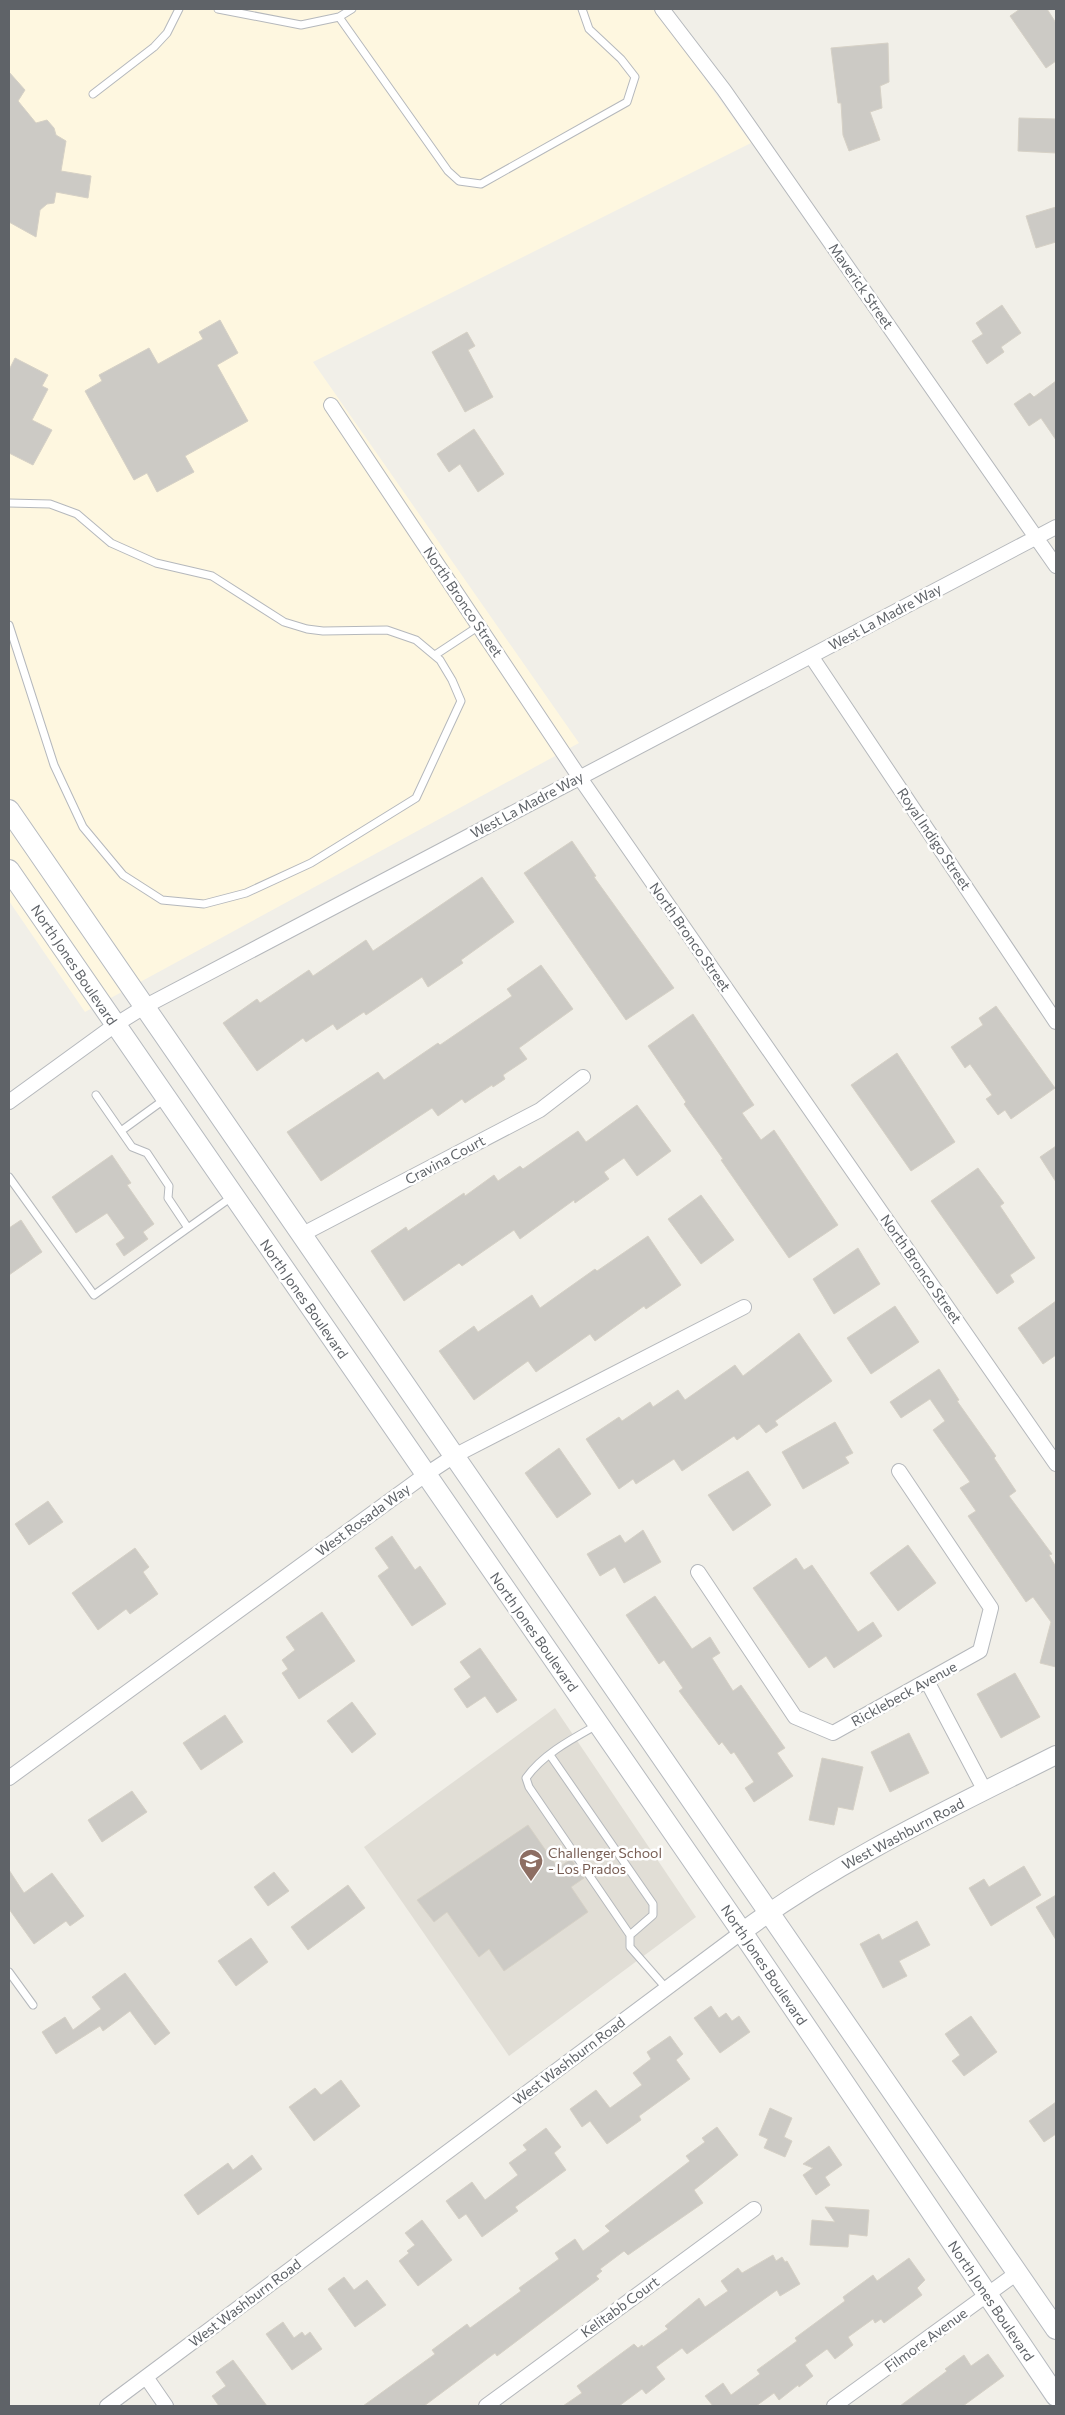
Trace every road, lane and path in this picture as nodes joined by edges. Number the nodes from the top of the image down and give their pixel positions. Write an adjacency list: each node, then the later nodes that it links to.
1 (179, 9): 7 (lane)
2 (218, 9): 6 (lane)
3 (352, 9): 6 (lane)
4 (582, 9): 6 (lane)
5 (662, 9): 11 (street, Maverick Street)
6 (339, 17)
7 (93, 94)
8 (331, 405): 14 (street, North Bronco Street)
9 (9, 503): 15 (lane)
10 (1056, 527): 11 (street, West La Madre Way)
11 (1036, 537): 12 (street, Maverick Street); 16 (street, West La Madre Way)
12 (1056, 566)
13 (9, 624): 15 (lane)
14 (479, 626): 15 (lane); 17 (street, North Bronco Street)
15 (435, 655)
16 (811, 656): 17 (street, West La Madre Way); 21 (street, Royal Indigo Street)
17 (580, 778): 20 (street, West La Madre Way); 34 (street, North Bronco Street)
18 (9, 810): 20 (main road)
19 (9, 870): 22 (main road, North Jones Boulevard)
20 (144, 1007): 22 (street, West La Madre Way); 31 (main road)
21 (1056, 1022)
22 (115, 1025): 25 (main road, North Jones Boulevard); 26 (street, West La Madre Way)
23 (583, 1077): 31 (street, Cravina Court)
24 (96, 1095): 27 (lane)
25 (166, 1099): 27 (lane); 29 (main road, North Jones Boulevard)
26 (9, 1102)
27 (121, 1130): 30 (lane)
28 (9, 1177): 30 (lane)
29 (233, 1196): 30 (lane); 36 (main road, North Jones Boulevard)
30 (188, 1228)
31 (302, 1235): 33 (main road)
32 (744, 1307): 33 (street, West Rosada Way)
33 (454, 1456): 36 (street, West Rosada Way); 44 (main road)
34 (1056, 1464)
35 (899, 1471): 38 (street, Ricklebeck Avenue)
36 (425, 1475): 39 (main road, North Jones Boulevard); 42 (street, West Rosada Way)
37 (698, 1572): 38 (street, Ricklebeck Avenue)
38 (927, 1681): 43 (street)
39 (598, 1724): 41 (lane); 45 (main road, North Jones Boulevard)
40 (1056, 1754): 43 (street, West Washburn Road)
41 (550, 1755): 46 (lane); 46 (lane)
42 (9, 1778)
43 (985, 1790): 44 (street, West Washburn Road)
44 (769, 1912): 45 (street, West Washburn Road); 51 (main road)
45 (742, 1932): 48 (street, West Washburn Road); 52 (main road, North Jones Boulevard)
46 (630, 1935): 48 (lane)
47 (9, 1972): 49 (lane)
48 (666, 1988): 54 (street, West Washburn Road)
49 (33, 2005)
50 (754, 2209): 58 (street, Kelitabb Court)
51 (1017, 2273): 52 (street, Filmore Avenue); 53 (main road)
52 (987, 2295): 55 (main road, North Jones Boulevard); 59 (street, Filmore Avenue)
53 (1056, 2329)
54 (146, 2377): 56 (street, West Washburn Road); 57 (street)
55 (1056, 2396)
56 (107, 2406)
57 (166, 2406)
58 (486, 2406)
59 (834, 2406)

